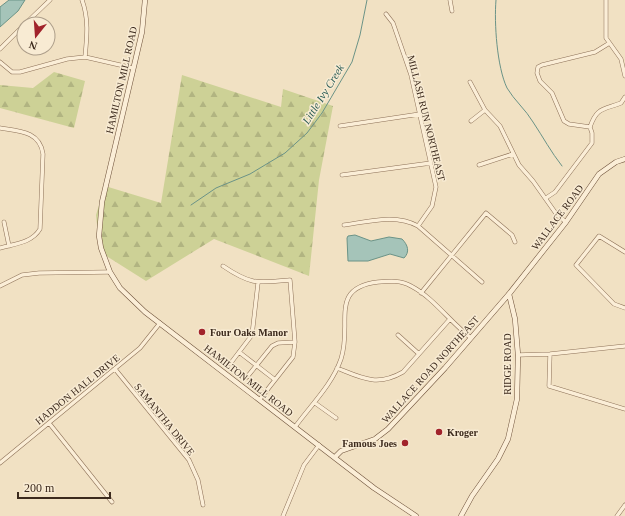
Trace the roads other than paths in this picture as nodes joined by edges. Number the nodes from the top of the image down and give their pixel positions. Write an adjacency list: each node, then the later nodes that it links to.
1 (50, 0): 8 (street)
2 (82, 0): 12 (street)
3 (145, 0): 14 (main road, HAMILTON MILL ROAD)
4 (450, 0): 6 (street)
5 (606, 0): 10 (street)
6 (452, 11)
7 (386, 14): 19 (street, MILLASH RUN NORTHEAST)
8 (34, 16)
9 (16, 34): 11 (street)
10 (608, 44): 15 (street); 22 (street)
11 (0, 49)
12 (85, 57): 13 (street); 14 (street)
13 (0, 62)
14 (133, 68): 40 (main road, HAMILTON MILL ROAD)
15 (625, 76)
16 (470, 82): 18 (street)
17 (625, 98): 22 (street)
18 (485, 110): 20 (street); 24 (street)
19 (420, 114): 21 (street); 26 (street, MILLASH RUN NORTHEAST)
20 (471, 121)
21 (340, 126)
22 (590, 127): 29 (street)
23 (0, 128): 35 (street)
24 (513, 154): 27 (street); 29 (street)
25 (625, 159): 31 (main road, WALLACE ROAD)
26 (431, 163): 28 (street); 33 (street, MILLASH RUN NORTHEAST)
27 (479, 165)
28 (342, 175)
29 (546, 198): 31 (street)
30 (4, 222): 35 (street)
31 (566, 222): 45 (main road, WALLACE ROAD)
32 (344, 225): 33 (street)
33 (418, 226): 38 (street)
34 (515, 242): 38 (street)
35 (10, 246): 36 (street)
36 (0, 248)
37 (625, 252): 46 (street)
38 (452, 256): 41 (street); 44 (street)
39 (224, 266): 42 (street)
40 (110, 272): 43 (street); 48 (main road, HAMILTON MILL ROAD)
41 (482, 282)
42 (258, 283): 51 (street); 53 (street)
43 (0, 286)
44 (421, 293): 47 (street); 59 (street)
45 (509, 294): 50 (main road, WALLACE ROAD NORTHEAST); 56 (main road, RIDGE ROAD)
46 (625, 308)
47 (450, 319): 50 (street); 54 (street)
48 (160, 323): 60 (street, HADDON HALL DRIVE); 63 (main road, HAMILTON MILL ROAD)
49 (398, 335): 54 (street)
50 (471, 338): 70 (main road, WALLACE ROAD NORTHEAST)
51 (295, 342): 58 (street); 62 (street)
52 (625, 346): 55 (street)
53 (239, 352): 57 (street); 58 (street)
54 (419, 354): 59 (street)
55 (550, 354): 56 (street); 65 (street)
56 (518, 355): 77 (main road, RIDGE ROAD)
57 (230, 364)
58 (256, 365): 61 (street); 62 (street)
59 (337, 368): 64 (street)
60 (115, 369): 67 (street, HADDON HALL DRIVE); 73 (street, SAMANTHA DRIVE)
61 (247, 377)
62 (274, 380): 63 (street)
63 (260, 399): 68 (main road, HAMILTON MILL ROAD)
64 (315, 402): 66 (street); 68 (street)
65 (625, 409)
66 (336, 418)
67 (49, 423): 71 (street, HADDON HALL DRIVE); 72 (street)
68 (295, 426): 69 (main road, HAMILTON MILL ROAD)
69 (319, 445): 70 (main road, HAMILTON MILL ROAD); 75 (street)
70 (335, 457): 76 (main road, HAMILTON MILL ROAD)
71 (0, 463)
72 (112, 502)
73 (203, 505)
74 (625, 505): 78 (street)
75 (283, 516)
76 (416, 516)
77 (461, 516)
78 (617, 516)

